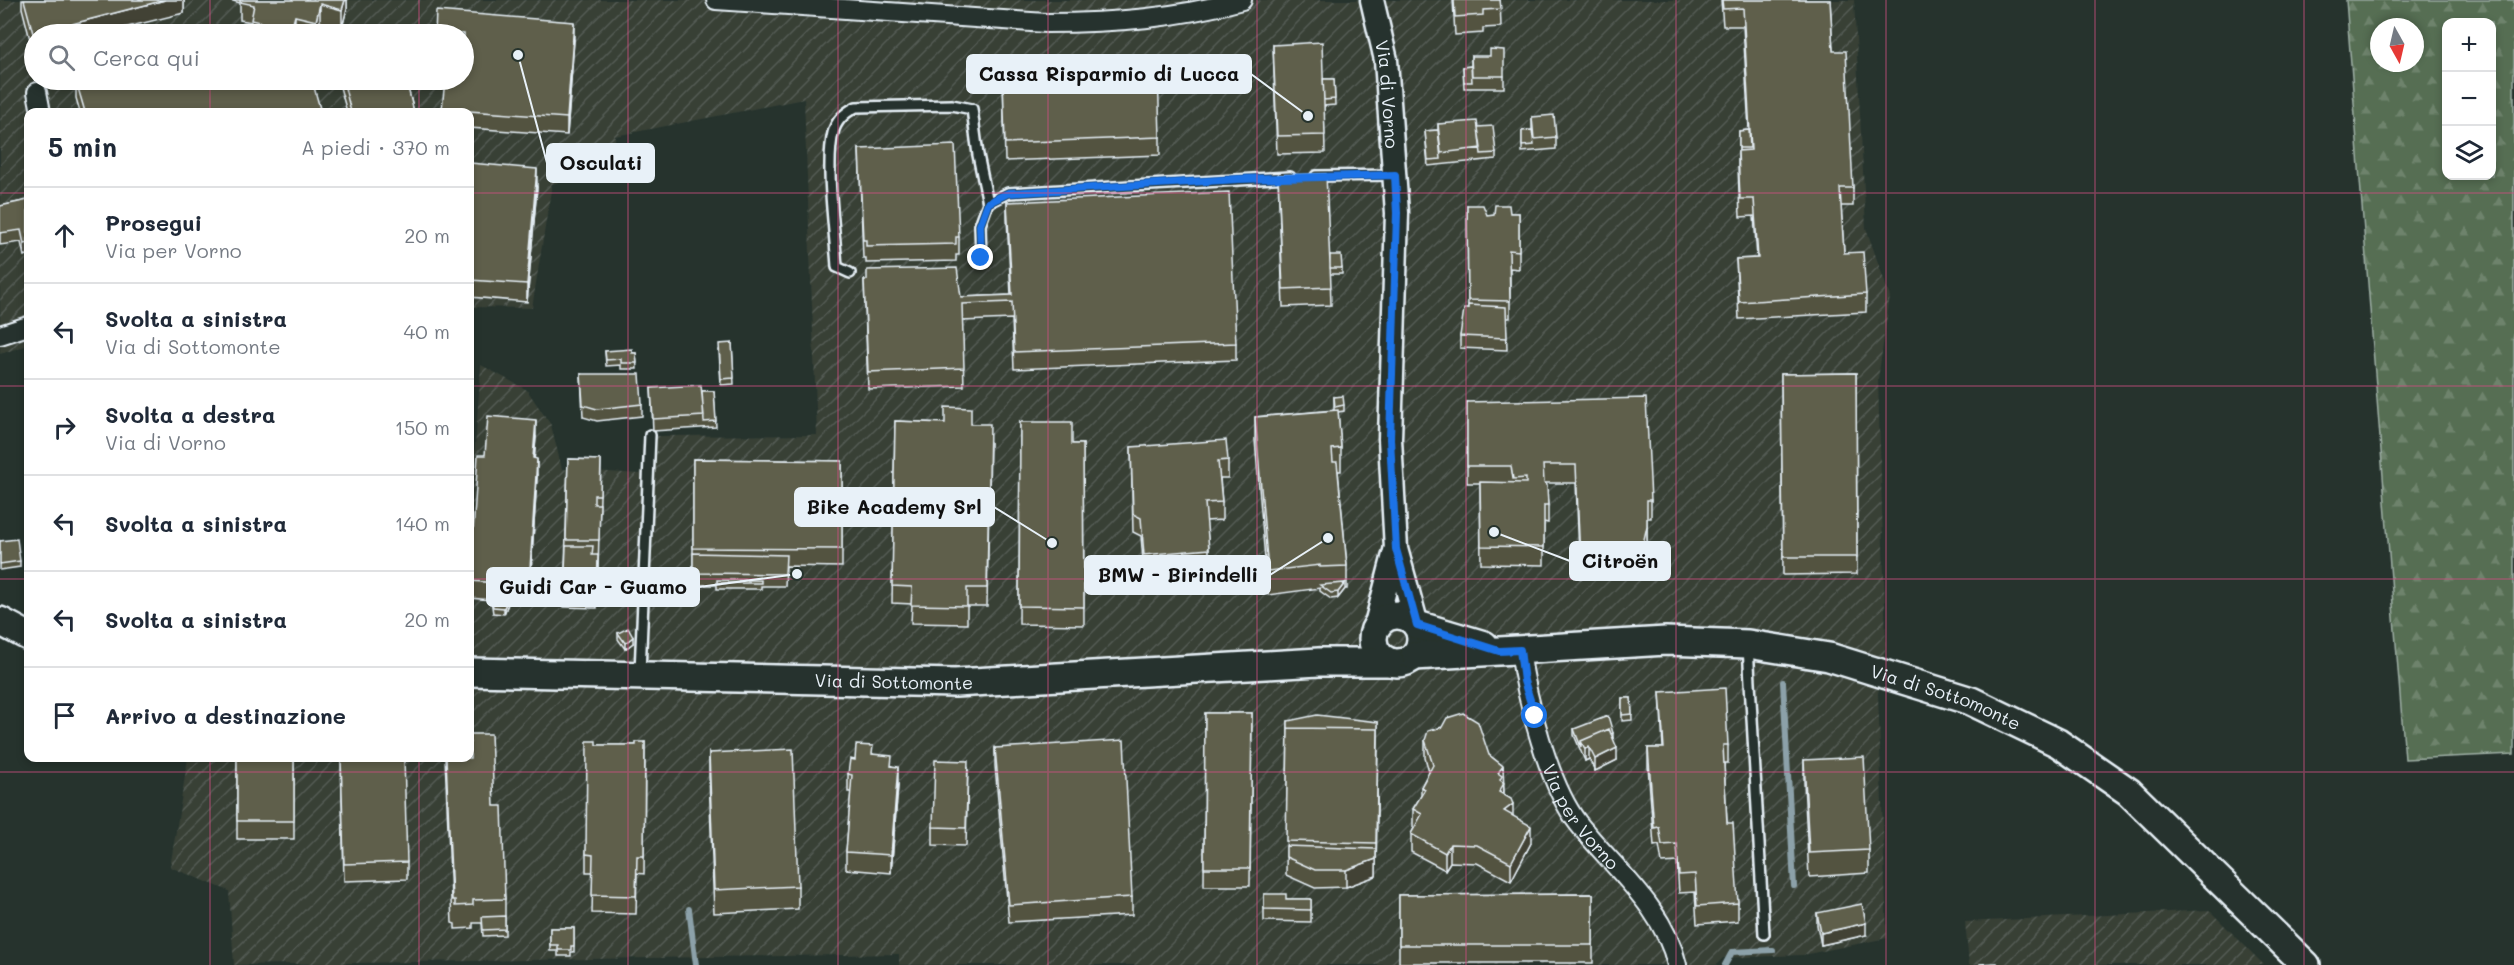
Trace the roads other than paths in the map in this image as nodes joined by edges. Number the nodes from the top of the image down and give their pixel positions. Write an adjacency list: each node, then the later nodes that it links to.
1 (716, 0): 2 (street)
2 (1242, 0)
3 (1372, 0): 6 (street, Via di Vorno)
4 (37, 92): 5 (street)
5 (40, 108)
6 (1395, 175): 7 (lane); 15 (street, Via di Vorno)
7 (1308, 176)
8 (1296, 177): 9 (lane)
9 (988, 203): 10 (lane); 11 (lane)
10 (981, 258)
11 (850, 273)
12 (24, 327): 13 (street)
13 (0, 335)
14 (650, 435): 25 (lane)
15 (1396, 549): 17 (street, Via di Vorno); 18 (street, Via di Vorno)
16 (0, 621): 19 (main road)
17 (1417, 625): 18 (main road, Via di Sottomonte); 21 (main road, Via di Sottomonte); 22 (main road)
18 (1375, 628): 22 (main road); 23 (main road, Via di Sottomonte)
19 (24, 634)
20 (1748, 644): 21 (main road, Via di Sottomonte); 26 (lane); 28 (main road, Via di Sottomonte)
21 (1510, 651): 22 (main road, Via di Sottomonte); 27 (street, Via per Vorno)
22 (1402, 659): 23 (main road, Via di Sottomonte)
23 (1319, 662): 25 (main road, Via di Sottomonte)
24 (474, 672): 25 (main road, Via di Sottomonte)
25 (639, 675)
26 (1764, 934)
27 (1677, 965)
28 (2306, 965)

